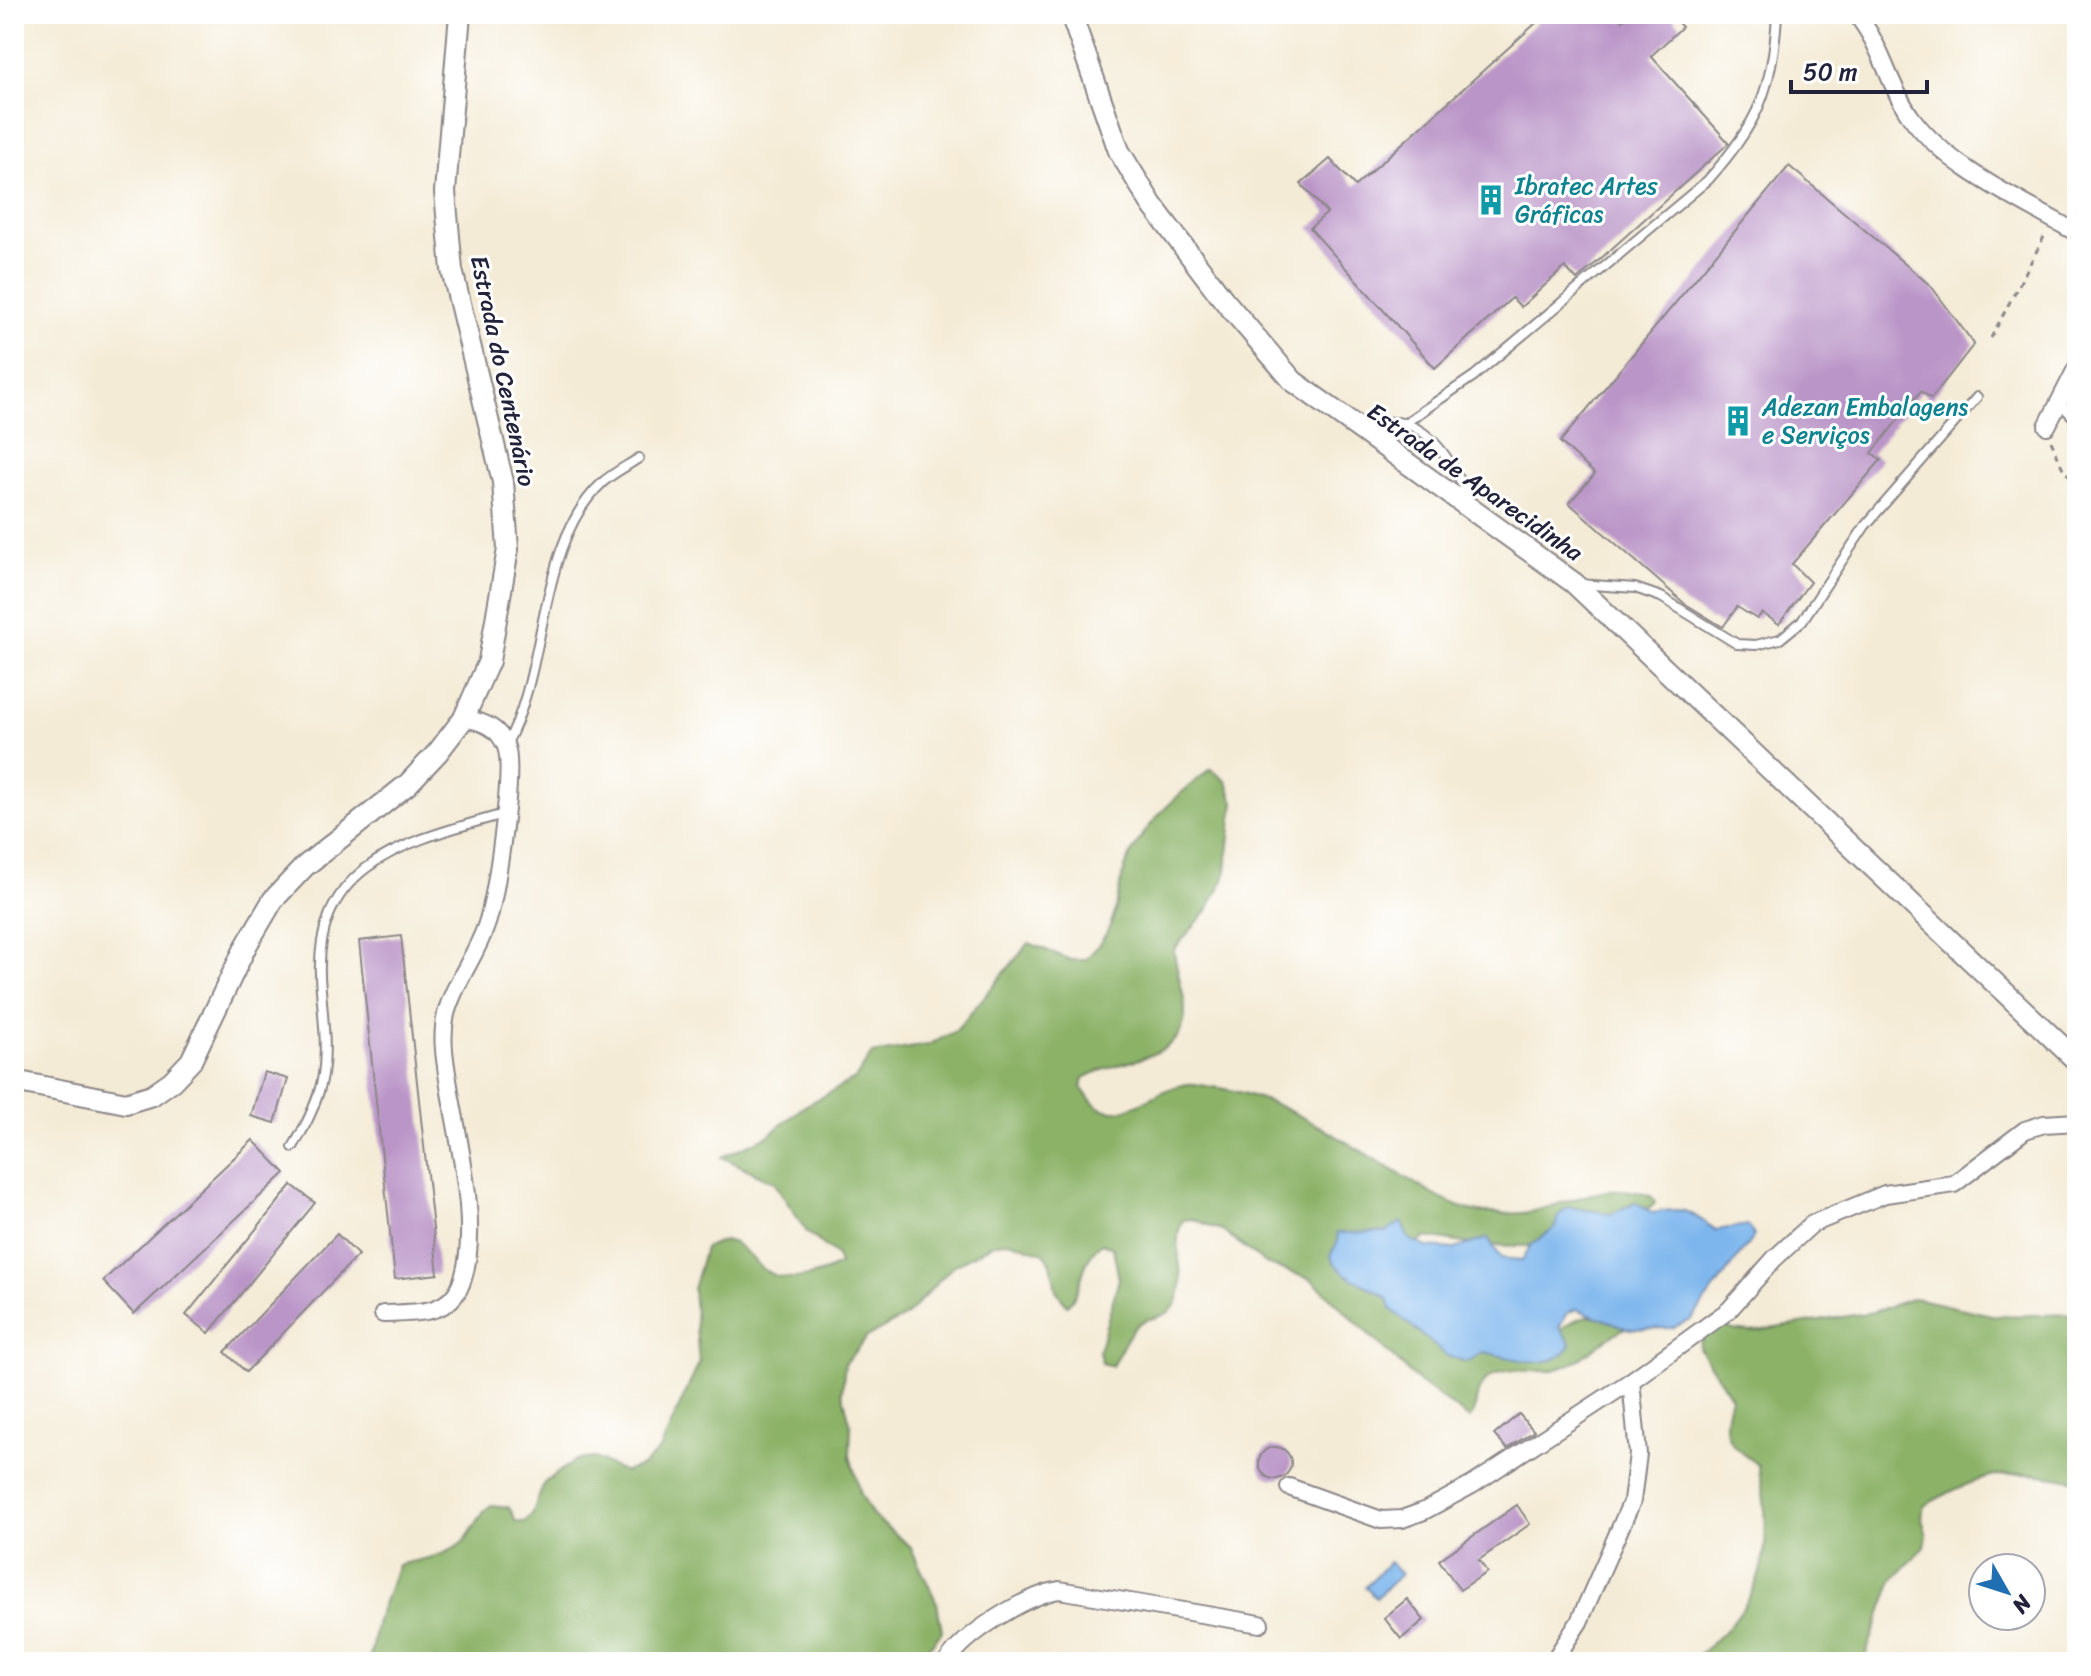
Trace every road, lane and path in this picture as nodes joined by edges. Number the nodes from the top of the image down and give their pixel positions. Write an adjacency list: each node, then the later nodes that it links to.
1 (460, 14): 19 (street, Estrada do Centenário)
2 (1071, 14): 13 (street, Estrada de Aparecidinha)
3 (1777, 14): 12 (lane)
4 (1856, 14): 5 (street)
5 (2054, 219): 6 (street); 7 (path)
6 (2077, 233)
7 (1991, 338)
8 (2077, 367): 10 (street)
9 (1977, 397): 18 (lane)
10 (2059, 402): 11 (lane); 14 (street)
11 (2077, 421)
12 (1405, 423): 13 (lane); 17 (lane)
13 (1349, 424): 17 (street, Estrada de Aparecidinha)
14 (2047, 426): 16 (path)
15 (639, 458): 20 (lane)
16 (2077, 482)
17 (1475, 511): 18 (street, Estrada de Aparecidinha)
18 (1574, 583): 22 (street, Estrada de Aparecidinha)
19 (464, 718): 20 (street); 23 (street, Estrada do Centenário)
20 (506, 746): 21 (street)
21 (504, 814): 25 (lane); 26 (street)
22 (2077, 1061)
23 (14, 1081)
24 (2077, 1122): 27 (street)
25 (293, 1147)
26 (383, 1314)
27 (1631, 1381): 28 (street); 31 (street)
28 (1289, 1487)
29 (1260, 1624): 30 (street)
30 (947, 1662)
31 (1553, 1662)

